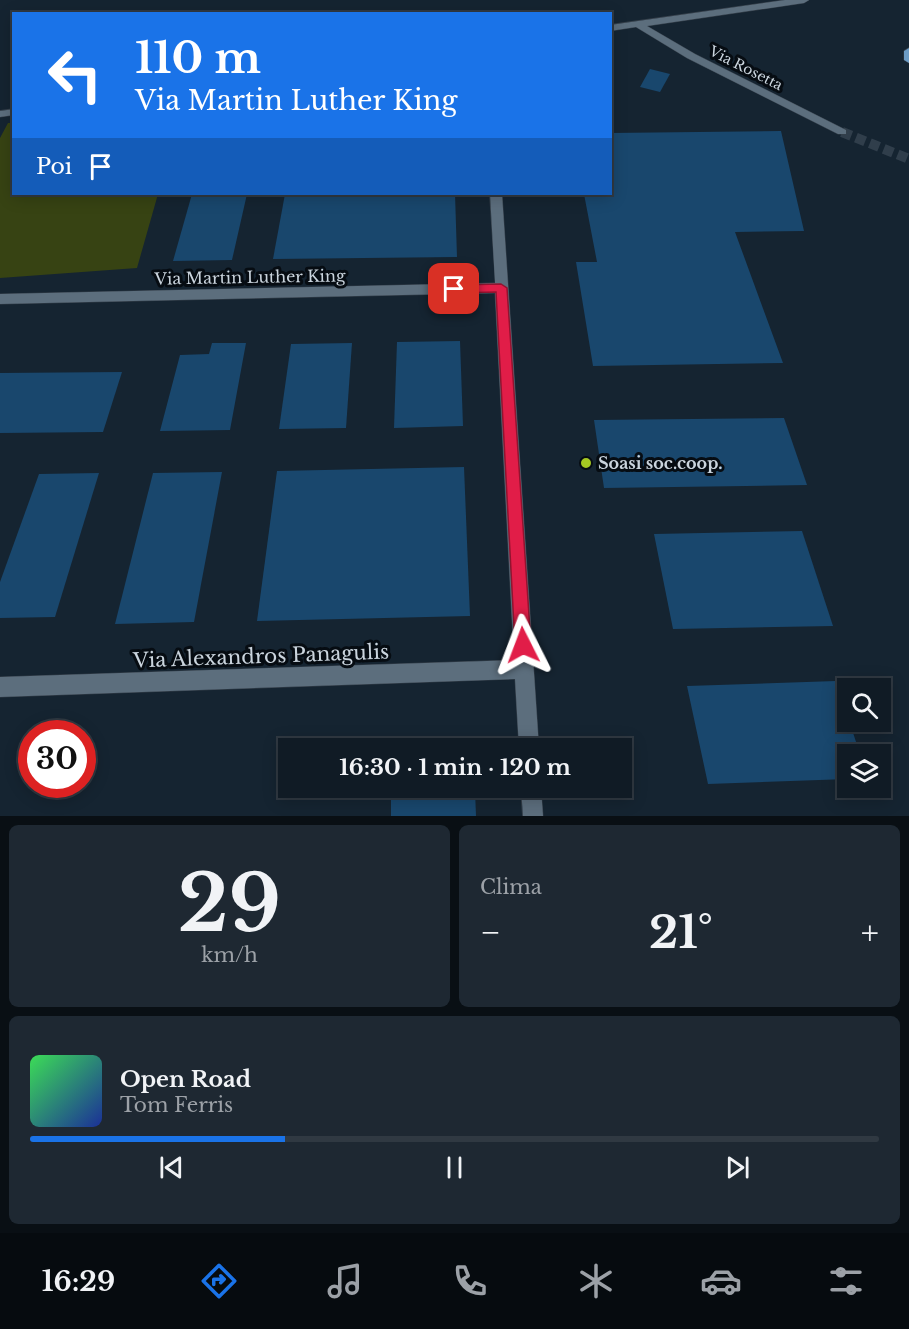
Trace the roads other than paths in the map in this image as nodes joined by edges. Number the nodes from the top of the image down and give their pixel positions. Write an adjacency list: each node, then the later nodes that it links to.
1 (804, 0): 2 (street)
2 (639, 25): 3 (street); 6 (street, Via Rosetta)
3 (612, 28)
4 (909, 51): 5 (main road)
5 (909, 60)
6 (842, 132)
7 (496, 195): 8 (street)
8 (501, 288): 9 (street, Via Martin Luther King); 10 (street)
9 (0, 299)
10 (524, 669): 11 (street, Via Alexandros Panagulis); 12 (street)
11 (0, 687)
12 (528, 738)
13 (532, 798): 14 (street)
14 (533, 816)

